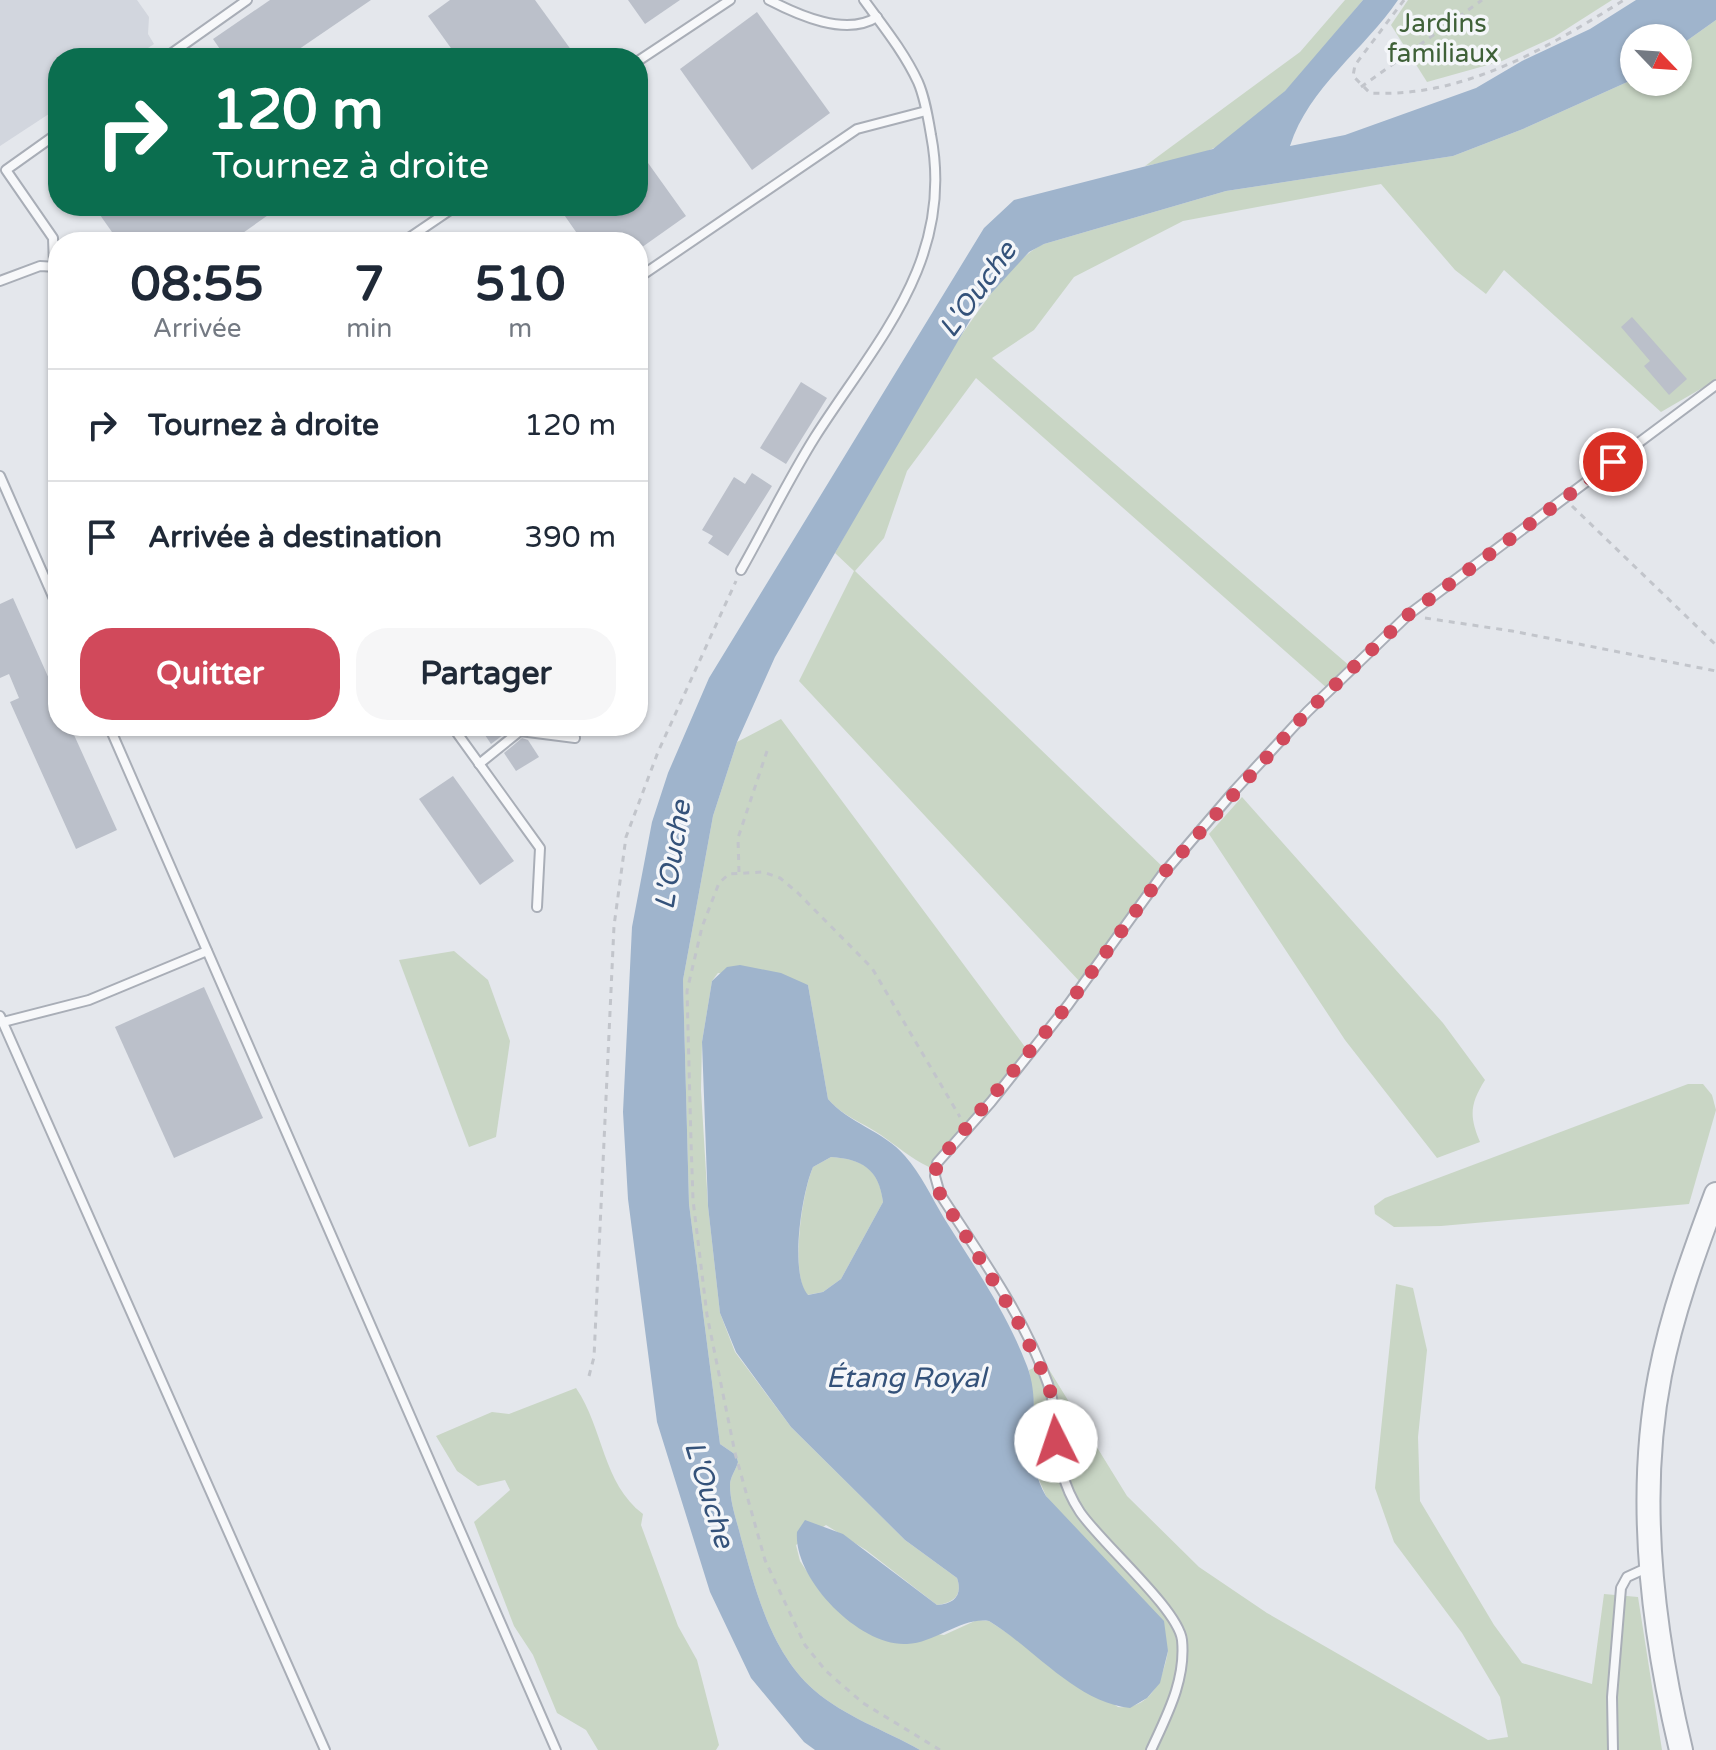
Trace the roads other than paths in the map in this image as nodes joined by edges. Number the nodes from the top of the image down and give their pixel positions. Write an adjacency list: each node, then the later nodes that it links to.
1 (247, 0): 6 (lane)
2 (730, 0): 7 (lane)
3 (769, 0): 5 (lane)
4 (864, 0): 5 (lane)
5 (877, 17): 8 (lane)
6 (179, 48)
7 (648, 54)
8 (926, 111): 14 (lane); 18 (lane)
9 (48, 140): 11 (lane)
10 (441, 216): 12 (lane)
11 (49, 232)
12 (418, 232)
13 (48, 266): 15 (lane)
14 (648, 271)
15 (0, 281)
16 (1716, 385): 33 (lane)
17 (0, 476): 19 (lane)
18 (741, 570)
19 (48, 579)
20 (113, 736): 27 (lane)
21 (459, 736): 25 (lane)
22 (514, 736): 25 (lane)
23 (559, 736): 24 (lane)
24 (575, 738)
25 (479, 764): 26 (lane)
26 (537, 907)
27 (207, 951): 28 (lane); 32 (lane)
28 (1, 1019): 31 (lane)
29 (1716, 1194): 30 (street)
30 (1651, 1566): 34 (lane); 35 (street)
31 (325, 1750)
32 (556, 1750)
33 (1151, 1750)
34 (1613, 1750)
35 (1681, 1750)

